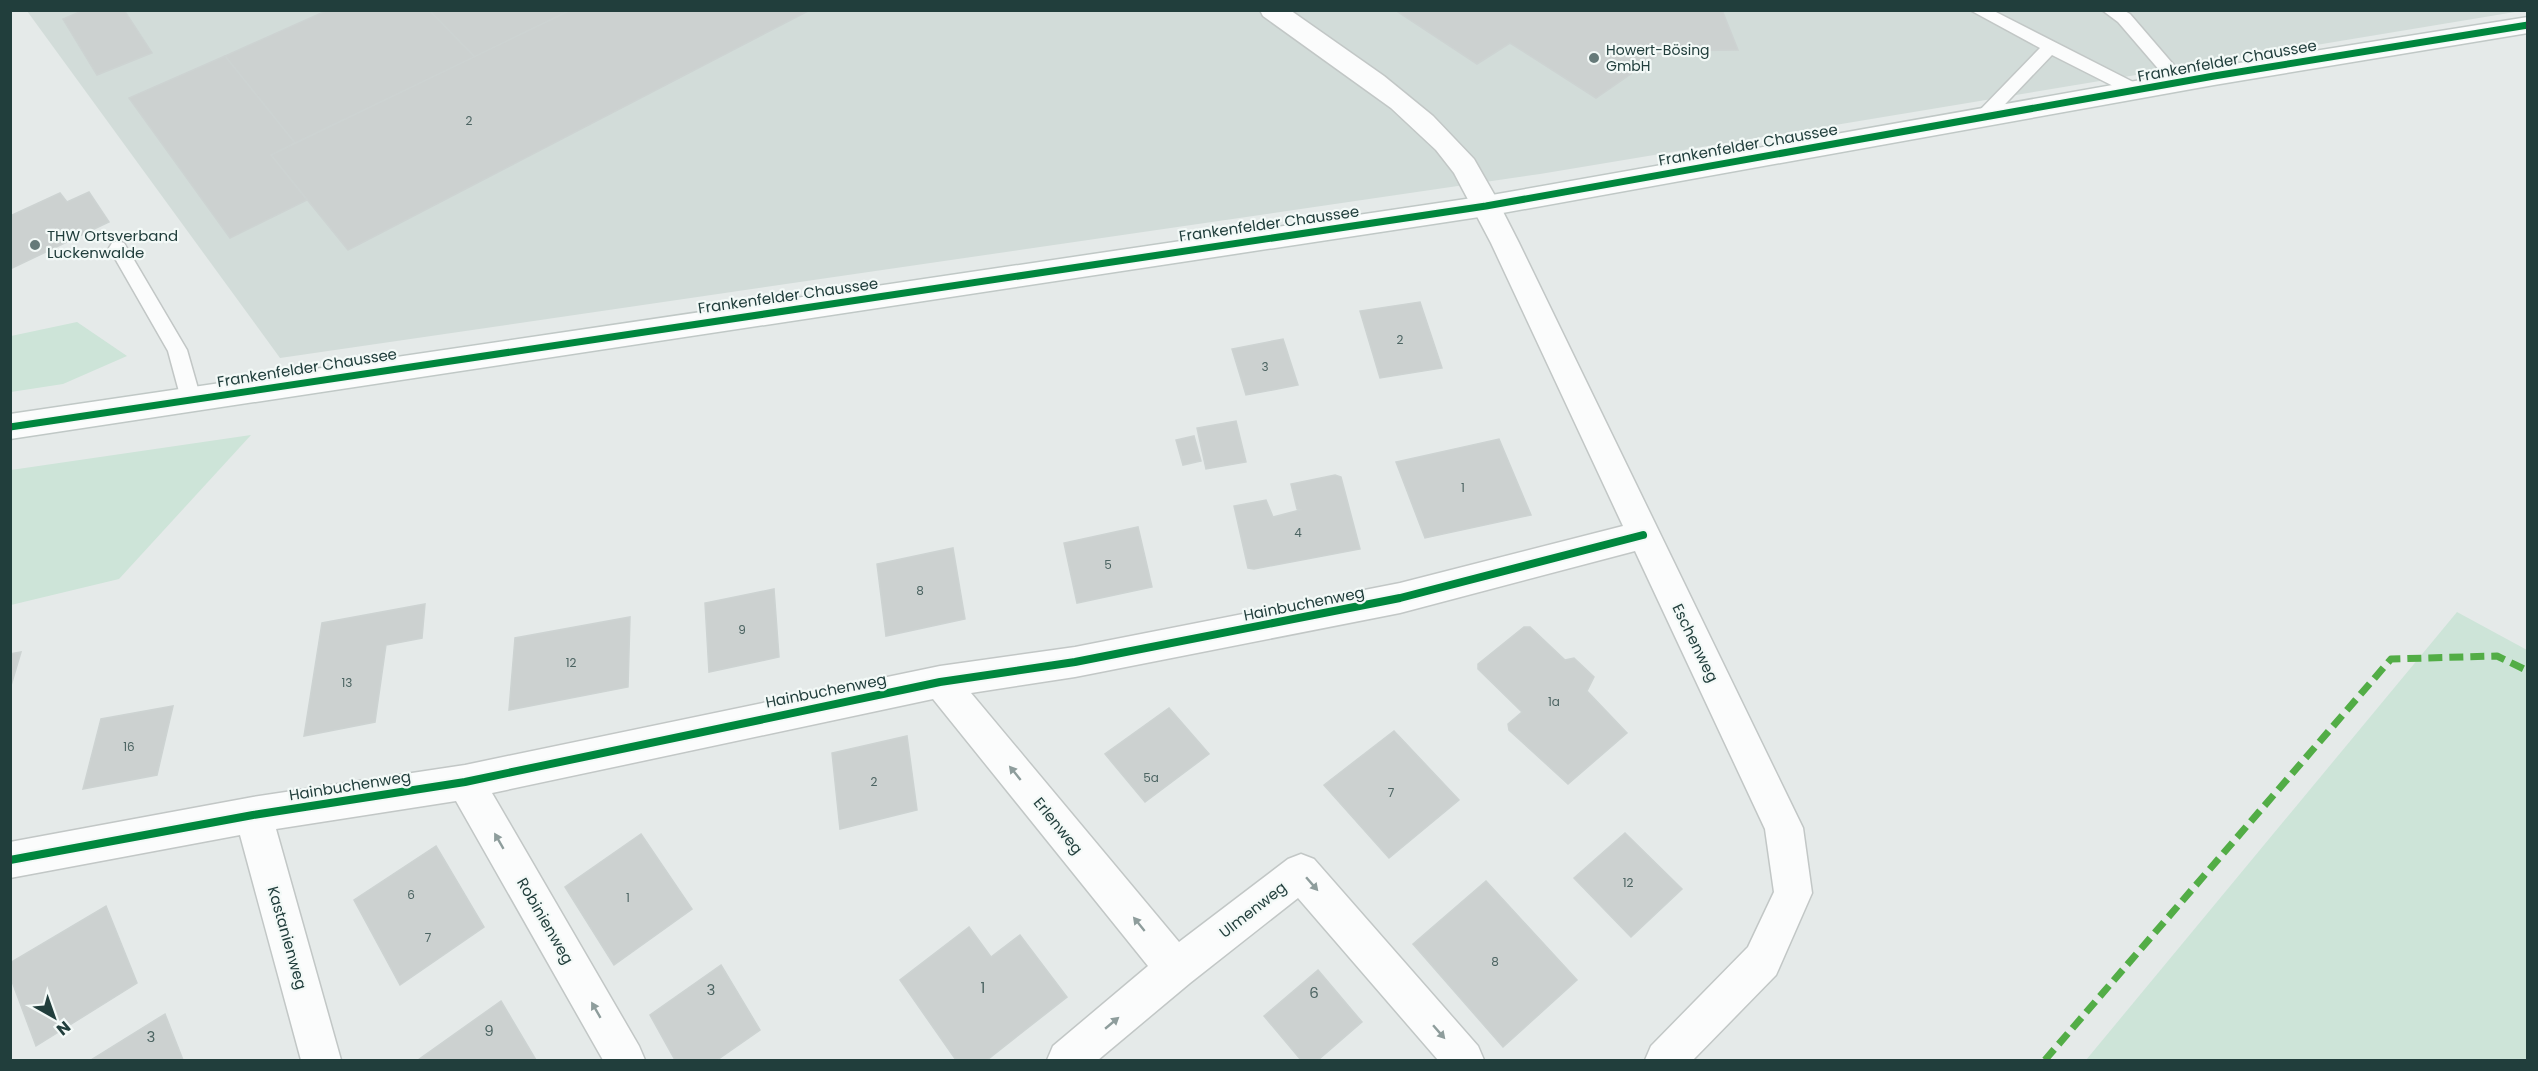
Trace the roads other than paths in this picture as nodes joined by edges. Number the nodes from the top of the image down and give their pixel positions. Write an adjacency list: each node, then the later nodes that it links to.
1 (1272, 10): 9 (street, Eschenweg)
2 (1978, 10): 5 (lane)
3 (2110, 10): 6 (lane)
4 (2528, 25): 6 (street, Frankenfelder Chaussee)
5 (2051, 46): 7 (lane); 8 (lane)
6 (2179, 82): 7 (street, Frankenfelder Chaussee)
7 (2135, 90): 8 (street, Frankenfelder Chaussee)
8 (1983, 117): 9 (street, Frankenfelder Chaussee)
9 (1486, 206): 11 (street, Frankenfelder Chaussee); 13 (street, Eschenweg)
10 (118, 248): 11 (lane)
11 (191, 399): 12 (street, Frankenfelder Chaussee)
12 (10, 427)
13 (1643, 535): 14 (street, Hainbuchenweg); 23 (street, Eschenweg)
14 (940, 682): 15 (street, Hainbuchenweg); 18 (street, Erlenweg, one-way to 14)
15 (465, 782): 16 (street, Hainbuchenweg); 20 (street, Robinienweg, one-way to 15)
16 (253, 815): 17 (street, Hainbuchenweg); 19 (street, Kastanienweg)
17 (10, 860)
18 (1176, 969): 21 (street, Ulmenweg, one-way to 18); 22 (street, Ulmenweg, one-way to 22)
19 (321, 1060)
20 (625, 1060)
21 (1067, 1060)
22 (1464, 1060)
23 (1665, 1060)

